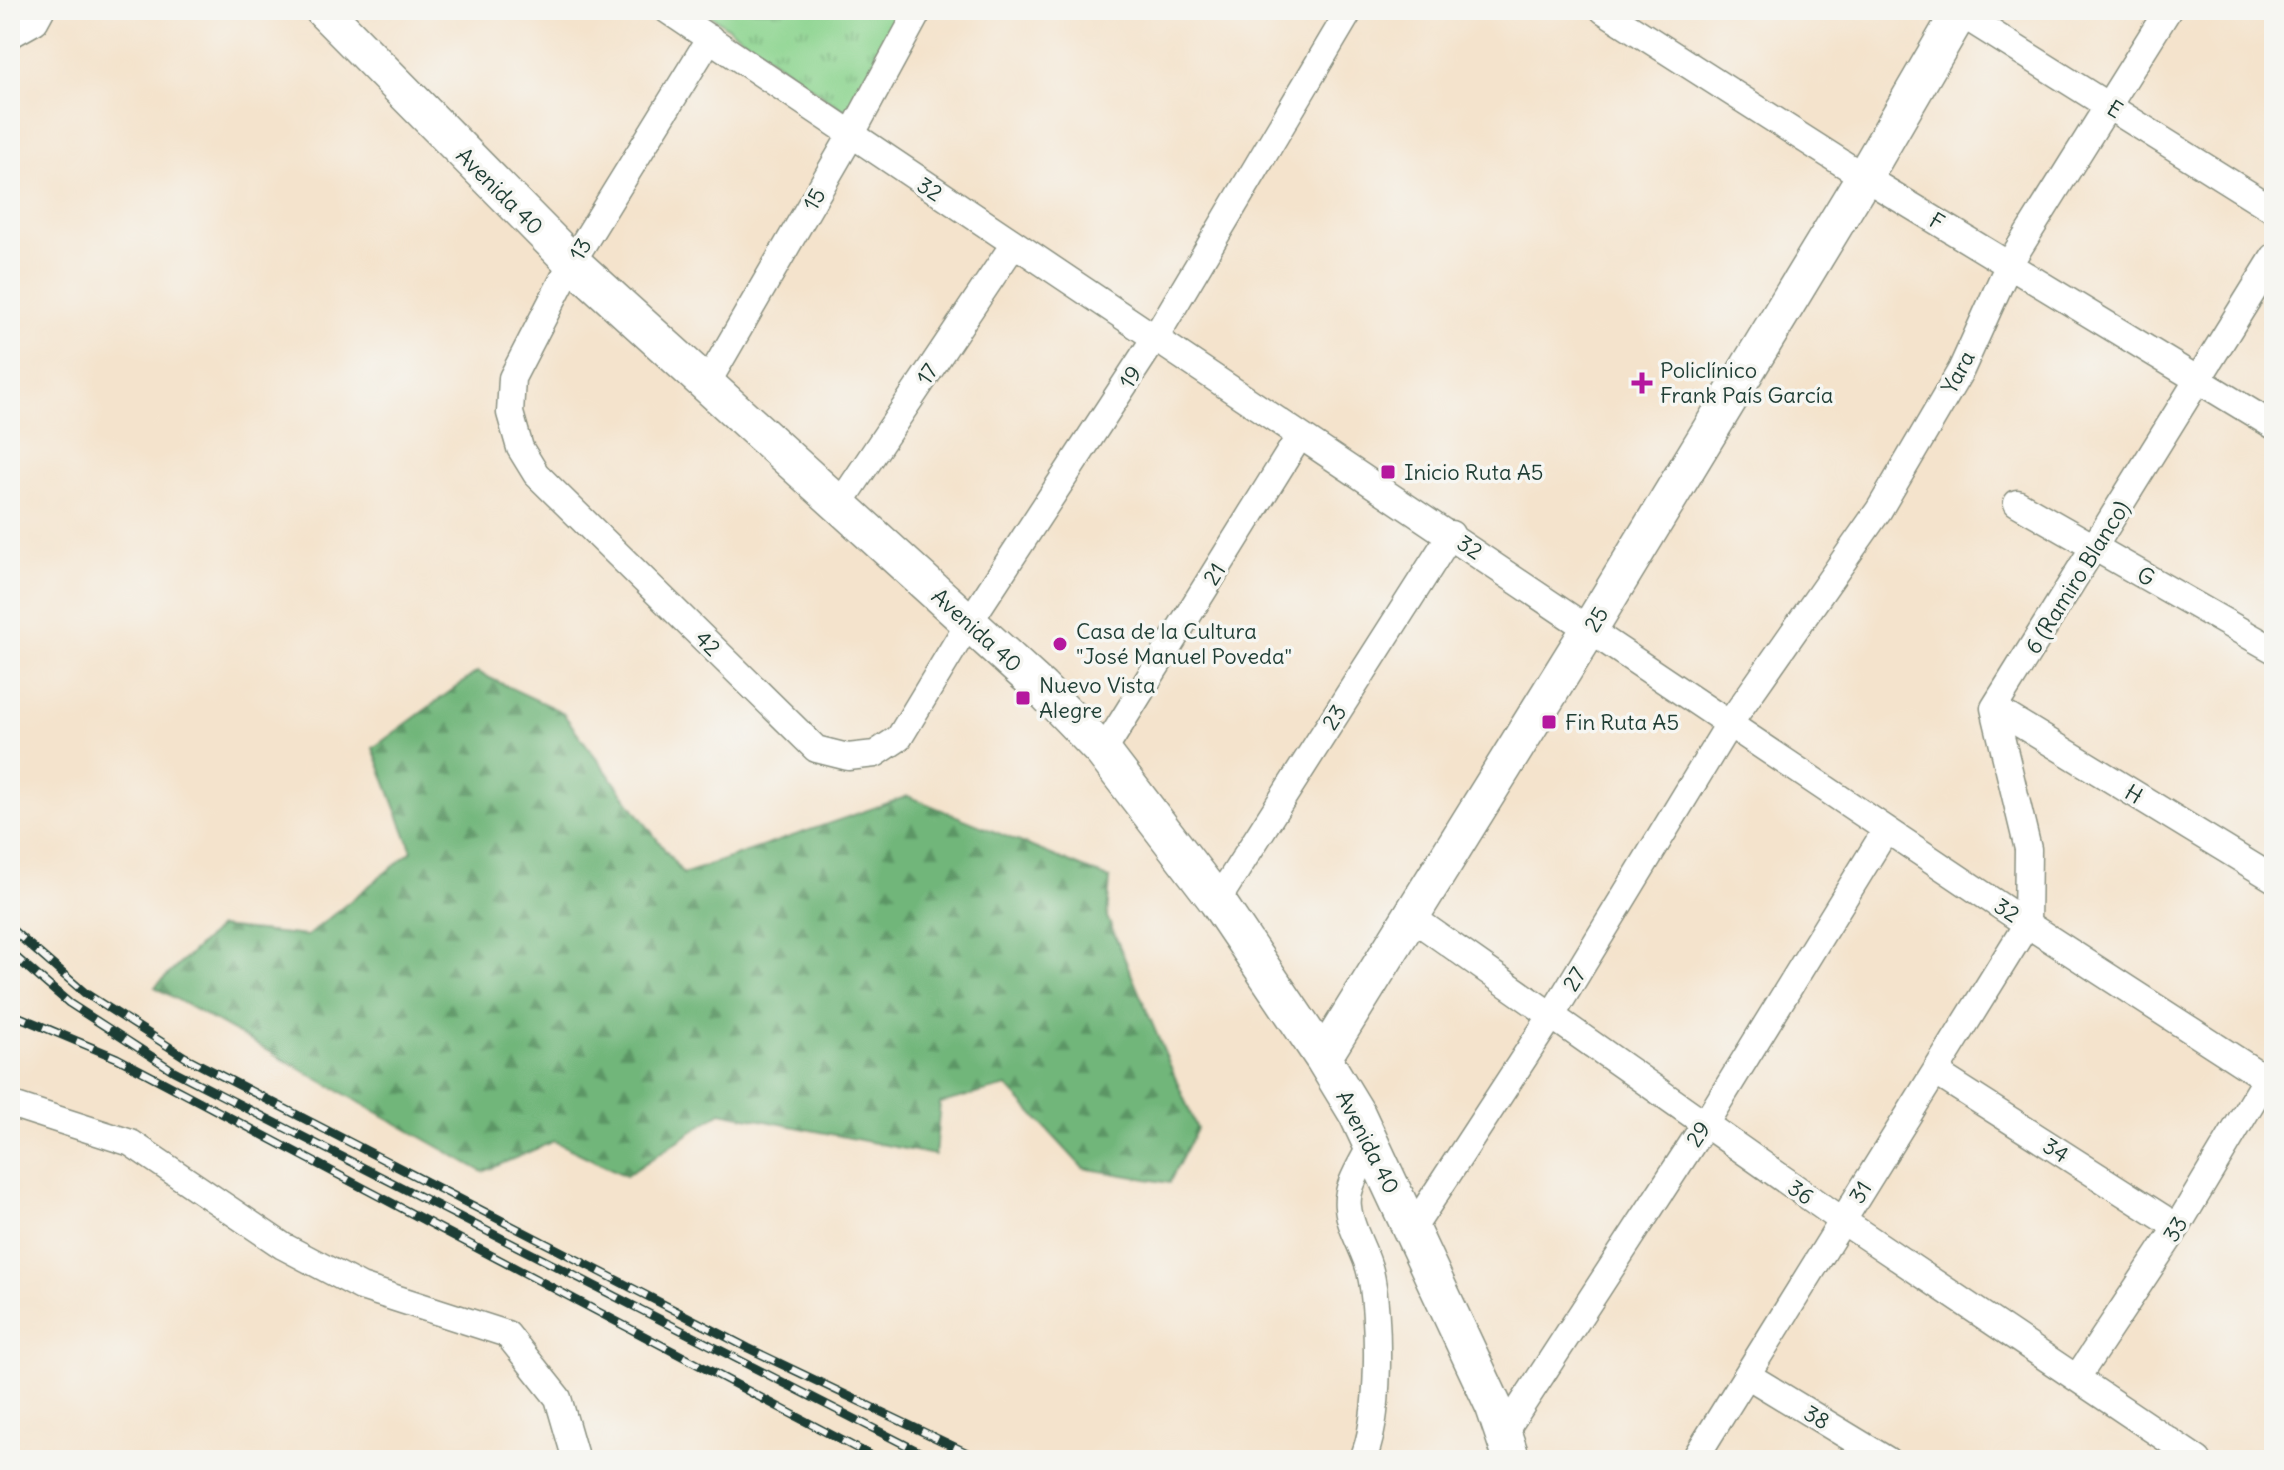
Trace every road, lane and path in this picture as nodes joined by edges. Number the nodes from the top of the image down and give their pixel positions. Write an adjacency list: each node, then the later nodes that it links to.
1 (41, 10): 9 (street)
2 (323, 10): 17 (main road, Avenida 40)
3 (667, 10): 10 (street, 32)
4 (919, 10): 12 (street, 15)
5 (1350, 10): 19 (street, 19)
6 (1603, 10): 13 (street, F)
7 (2168, 10): 11 (street, Yara)
8 (1958, 11): 11 (street, E); 13 (main road, 25)
9 (10, 35)
10 (710, 38): 12 (street, 32); 17 (street, 13)
11 (2110, 106): 14 (street, E); 18 (street, Yara)
12 (850, 137): 15 (street, 32); 21 (street, 15)
13 (1864, 177): 18 (street, F); 30 (main road, 25)
14 (2274, 210)
15 (1014, 244): 19 (street, 32); 26 (street, 17)
16 (2274, 257): 20 (street, 6 (Ramiro Blanco))
17 (572, 262): 21 (main road, Avenida 40); 24 (street, 13)
18 (2009, 264): 20 (street, F); 33 (street, Yara)
19 (1155, 338): 23 (street, 32); 29 (street, 19)
20 (2197, 382): 22 (street, F); 28 (street, 6 (Ramiro Blanco))
21 (706, 385): 26 (main road, Avenida 40)
22 (2274, 426)
23 (1299, 437): 27 (street, 32); 35 (street, 21)
24 (536, 474): 34 (street, 42)
25 (2017, 503): 28 (street, G)
26 (840, 504): 29 (main road, Avenida 40)
27 (1451, 534): 30 (street, 32); 38 (street, 23)
28 (2096, 548): 31 (street, G); 32 (street, 6 (Ramiro Blanco))
29 (968, 624): 34 (street, 19); 35 (main road, Avenida 40)
30 (1590, 628): 33 (street, 32); 39 (main road, 25)
31 (2274, 650)
32 (1994, 708): 37 (street, H); 40 (street)
33 (1729, 724): 36 (street, 32); 41 (street, 27)
34 (899, 738)
35 (1103, 752): 38 (main road, Avenida 40)
36 (1886, 830): 40 (street, 32); 46 (street, 29)
37 (2274, 879)
38 (1217, 901): 42 (main road, Avenida 40)
39 (1410, 916): 41 (street, 36); 42 (main road, 25)
40 (2027, 924): 43 (street, 31); 44 (street, 32)
41 (1552, 1015): 46 (street, 36); 50 (street, 27)
42 (1323, 1058): 47 (main road, Avenida 40)
43 (1935, 1072): 48 (street, 31); 49 (street, 34)
44 (2271, 1076): 49 (street, 33)
45 (10, 1104): 54 (street)
46 (1705, 1124): 48 (street, 36); 53 (street, 29)
47 (1371, 1145): 50 (main road, Avenida 40); 55 (street)
48 (1843, 1221): 51 (street, 31); 52 (street, 36)
49 (2177, 1227): 52 (street, 33)
50 (1411, 1231): 53 (main road, Avenida 40)
51 (1747, 1375): 56 (street, 31); 57 (street, 38)
52 (2078, 1376): 58 (street, 36)
53 (1507, 1447)
54 (576, 1460)
55 (1362, 1460)
56 (1694, 1460)
57 (1887, 1460)
58 (2198, 1460)

